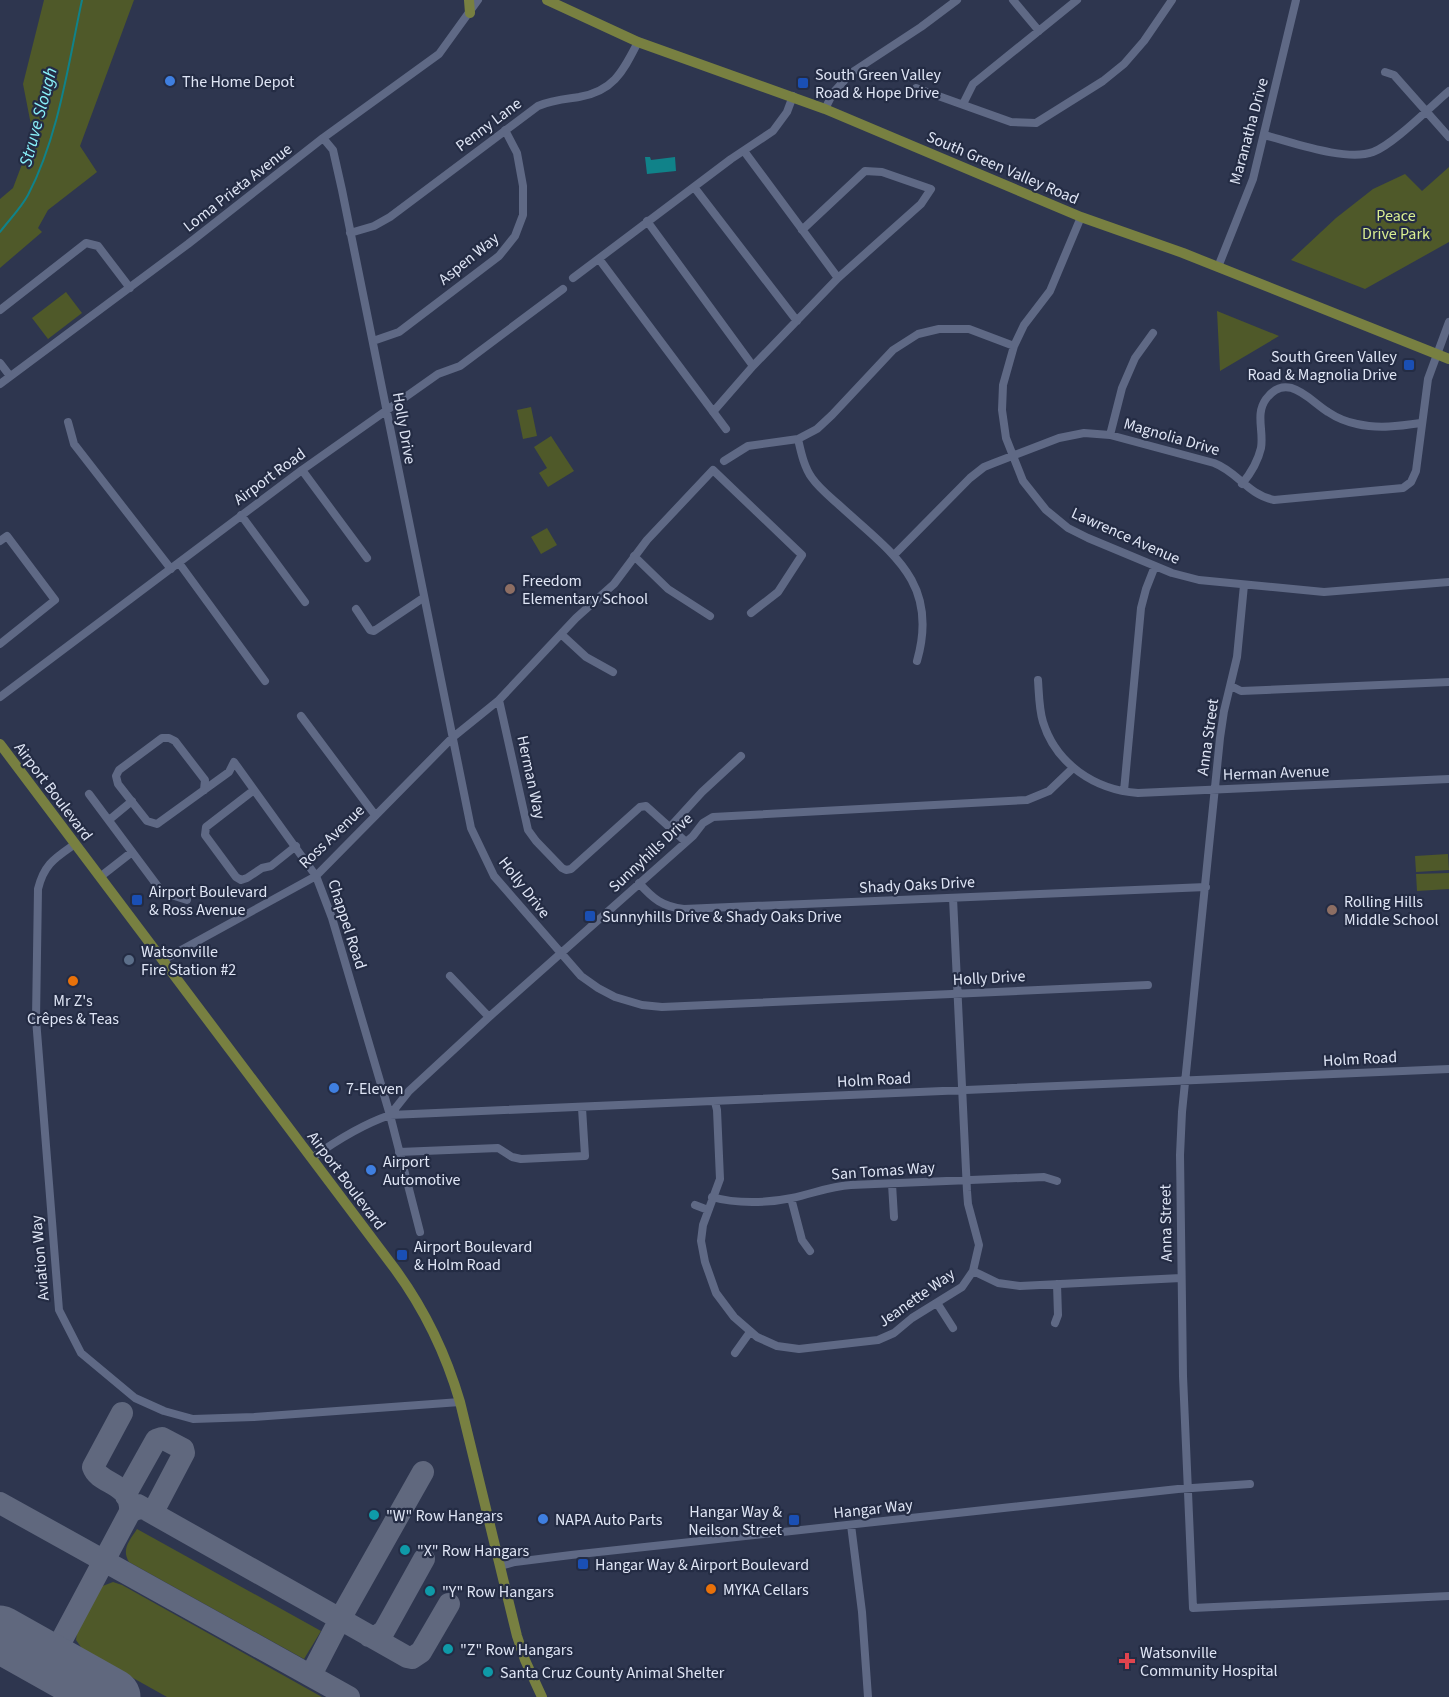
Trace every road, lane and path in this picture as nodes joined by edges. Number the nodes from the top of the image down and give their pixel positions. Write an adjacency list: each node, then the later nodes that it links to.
1 (469, 0): 9 (main road)
2 (478, 0): 9 (street, Loma Prieta Avenue)
3 (547, 0): 11 (main road, South Green Valley Road)
4 (957, 0): 17 (street)
5 (1013, 0): 10 (street)
6 (1077, 0): 10 (street)
7 (1172, 0): 16 (street)
8 (1296, 0): 20 (street, Maranatha Drive)
9 (470, 13): 22 (street, Loma Prieta Avenue)
10 (1039, 31): 16 (street)
11 (638, 42): 15 (main road, South Green Valley Road); 19 (street, Penny Lane)
12 (1385, 72): 18 (street)
13 (916, 88): 16 (street)
14 (1449, 91): 18 (street)
15 (793, 96): 17 (main road, South Green Valley Road); 23 (street)
16 (963, 104)
17 (825, 109): 25 (main road, South Green Valley Road)
18 (1426, 110): 20 (street); 21 (street)
19 (505, 130): 28 (street, Penny Lane); 39 (street, Aspen Way)
20 (1264, 135): 30 (street, Maranatha Drive)
21 (1449, 137)
22 (323, 138): 28 (street, Holly Drive); 33 (street, Loma Prieta Avenue)
23 (744, 151): 24 (street); 27 (street)
24 (694, 187): 26 (street); 36 (street)
25 (1081, 217): 30 (main road, South Green Valley Road); 40 (street, Lawrence Avenue)
26 (647, 221): 29 (street); 44 (street)
27 (802, 230): 32 (street); 32 (street)
28 (350, 234): 39 (street, Holly Drive)
29 (599, 259): 31 (street); 48 (street)
30 (1218, 267): 41 (main road, South Green Valley Road)
31 (573, 278)
32 (838, 278): 36 (street)
33 (130, 288): 35 (street); 45 (street, Loma Prieta Avenue)
34 (563, 289): 47 (street, Airport Road)
35 (0, 310)
36 (797, 321): 44 (street)
37 (1449, 322): 41 (street, Magnolia Drive)
38 (1153, 333): 52 (street)
39 (374, 341): 47 (street, Holly Drive)
40 (1014, 346): 53 (street); 54 (street, Lawrence Avenue)
41 (1436, 354): 42 (main road, South Green Valley Road); 50 (street, Magnolia Drive)
42 (1449, 359)
43 (0, 363): 45 (street)
44 (753, 366): 48 (street)
45 (10, 376): 46 (street, Loma Prieta Avenue)
46 (0, 384)
47 (386, 410): 56 (street, Airport Road); 68 (street, Holly Drive)
48 (713, 412): 51 (street)
49 (68, 422): 65 (street)
50 (1421, 423): 57 (street, Magnolia Drive); 57 (street)
51 (726, 429)
52 (1110, 435): 54 (street, Magnolia Drive); 57 (street, Magnolia Drive)
53 (798, 439): 55 (street); 60 (street)
54 (1012, 457): 60 (street, Magnolia Drive); 64 (street, Lawrence Avenue)
55 (724, 461)
56 (302, 470): 58 (street, Airport Road); 62 (street)
57 (1242, 484)
58 (241, 515): 63 (street, Airport Road); 69 (street)
59 (0, 541): 74 (street)
60 (894, 555): 75 (street)
61 (634, 556): 71 (street); 72 (street); 73 (street)
62 (367, 558)
63 (179, 563): 65 (street, Airport Road); 78 (street)
64 (1155, 566): 67 (street, Lawrence Avenue); 92 (street)
65 (171, 569): 81 (street, Airport Road)
66 (1449, 582): 67 (street, Lawrence Avenue)
67 (1244, 585): 80 (street, Anna Street)
68 (423, 598): 70 (street); 84 (street, Holly Drive)
69 (305, 602)
70 (356, 609)
71 (750, 613)
72 (710, 616)
73 (561, 634): 76 (street); 82 (street)
74 (0, 644)
75 (917, 661)
76 (613, 672)
77 (1038, 680): 87 (street, Herman Avenue)
78 (265, 681)
79 (1449, 682): 80 (street)
80 (1231, 686): 89 (street, Anna Street)
81 (0, 698)
82 (500, 700): 84 (street, Ross Avenue); 97 (street, Herman Way)
83 (301, 716): 95 (street)
84 (452, 738): 95 (street, Ross Avenue); 108 (street, Holly Drive)
85 (0, 744): 99 (main road, Airport Boulevard)
86 (741, 756): 97 (street)
87 (1073, 768): 92 (street, Herman Avenue); 98 (street, Sunnyhills Drive)
88 (1449, 779): 89 (street, Herman Avenue)
89 (1215, 789): 92 (street, Herman Avenue); 105 (street, Anna Street)
90 (204, 790): 91 (street, Chappel Road); 94 (street); 94 (street)
91 (254, 790): 100 (street, Chappel Road); 100 (street)
92 (1124, 791)
93 (89, 794): 96 (street)
94 (132, 801): 96 (street)
95 (375, 815): 102 (street, Ross Avenue)
96 (109, 820): 101 (street)
97 (671, 826): 98 (street, Herman Way)
98 (686, 842): 104 (street, Sunnyhills Drive)
99 (75, 844): 103 (main road, Airport Boulevard); 140 (street, Aviation Way)
100 (296, 846): 102 (street, Chappel Road)
101 (132, 852): 103 (street); 107 (street)
102 (316, 876): 109 (street, Ross Avenue); 119 (street, Chappel Road)
103 (100, 877): 109 (main road, Airport Boulevard)
104 (639, 884): 106 (street, Shady Oaks Drive); 108 (street, Sunnyhills Drive)
105 (1206, 887): 106 (street, Shady Oaks Drive); 115 (street, Anna Street)
106 (953, 898): 112 (street, Jeanette Way)
107 (187, 900)
108 (560, 954): 112 (street, Holly Drive); 113 (street, Sunnyhills Drive)
109 (163, 960): 121 (main road, Airport Boulevard)
110 (450, 976): 113 (street)
111 (1148, 985): 112 (street, Holly Drive)
112 (958, 994): 116 (street, Jeanette Way)
113 (489, 1017): 119 (street, Sunnyhills Drive)
114 (1449, 1069): 115 (street, Holm Road)
115 (1186, 1081): 116 (street, Holm Road); 133 (street, Anna Street)
116 (963, 1090): 117 (street, Holm Road); 122 (street, Jeanette Way)
117 (715, 1102): 118 (street, Holm Road); 125 (street, Jeanette Way)
118 (582, 1108): 119 (street, Holm Road); 120 (street)
119 (390, 1115): 120 (street, Chappel Road); 121 (street, Holm Road)
120 (399, 1152): 130 (street, Chappel Road)
121 (312, 1158): 140 (main road, Airport Boulevard)
122 (966, 1180): 123 (street, San Tomas Way); 124 (street, San Tomas Way); 132 (street, Jeanette Way)
123 (1057, 1181)
124 (892, 1184): 126 (street, San Tomas Way); 129 (street)
125 (712, 1197): 126 (street, San Tomas Way); 128 (street, Jeanette Way)
126 (791, 1198): 131 (street)
127 (695, 1204): 128 (street)
128 (708, 1210): 138 (street, Jeanette Way)
129 (894, 1217)
130 (420, 1232)
131 (810, 1251)
132 (973, 1271): 134 (street); 135 (street, Jeanette Way)
133 (1181, 1278): 134 (street); 142 (street, Anna Street)
134 (1057, 1284): 136 (street)
135 (937, 1303): 137 (street); 138 (street, Jeanette Way)
136 (1055, 1323)
137 (953, 1328)
138 (750, 1332): 139 (street)
139 (735, 1353)
140 (460, 1402): 144 (main road, Airport Boulevard)
141 (1250, 1484): 142 (street, Hangar Way)
142 (1188, 1488): 143 (street, Hangar Way); 145 (street, Anna Street)
143 (851, 1525): 144 (street, Hangar Way); 147 (street)
144 (500, 1566): 146 (main road, Airport Boulevard)
145 (1449, 1596)
146 (542, 1697)
147 (868, 1697)

